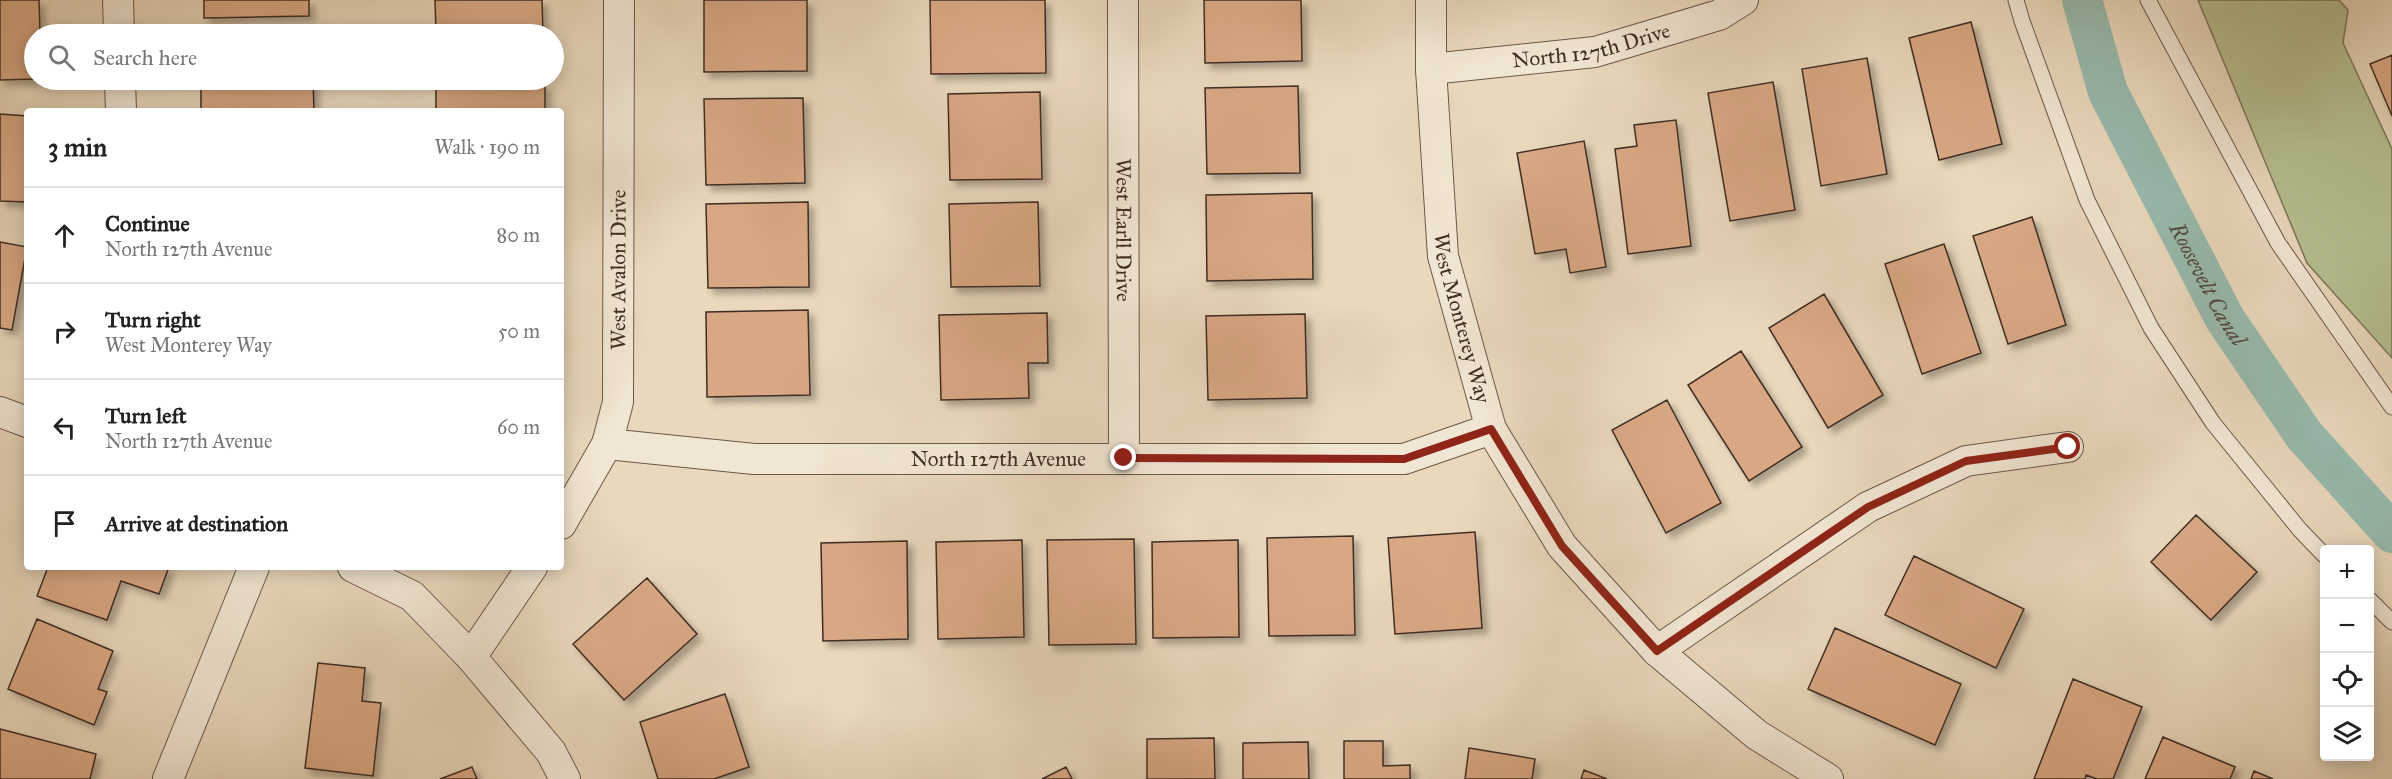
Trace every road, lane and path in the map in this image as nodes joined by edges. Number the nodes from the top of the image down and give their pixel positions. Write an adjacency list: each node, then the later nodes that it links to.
1 (118, 0): 8 (street)
2 (619, 0): 16 (street, West Avalon Drive)
3 (1123, 0): 18 (street, West Earll Drive)
4 (1431, 0): 9 (street, West Monterey Way)
5 (1743, 0): 9 (street, North 127th Drive)
6 (2016, 0): 20 (lane)
7 (2148, 0): 12 (lane)
8 (119, 24)
9 (1431, 69): 15 (street, West Monterey Way)
10 (120, 90): 11 (street)
11 (121, 108)
12 (2392, 407)
13 (0, 412): 14 (street)
14 (24, 421)
15 (1491, 429): 18 (street, North 127th Avenue); 26 (street, West Monterey Way)
16 (607, 444): 18 (street, North 127th Avenue); 19 (street, West Avalon Drive)
17 (2068, 447): 26 (street)
18 (1124, 458)
19 (564, 519)
20 (2320, 550)
21 (253, 570): 28 (street)
22 (359, 570): 27 (street)
23 (530, 570): 27 (street)
24 (2374, 604): 25 (lane)
25 (2392, 622)
26 (1657, 651): 30 (street, West Monterey Way)
27 (471, 657): 29 (street)
28 (168, 779)
29 (565, 779)
30 (1828, 779)

